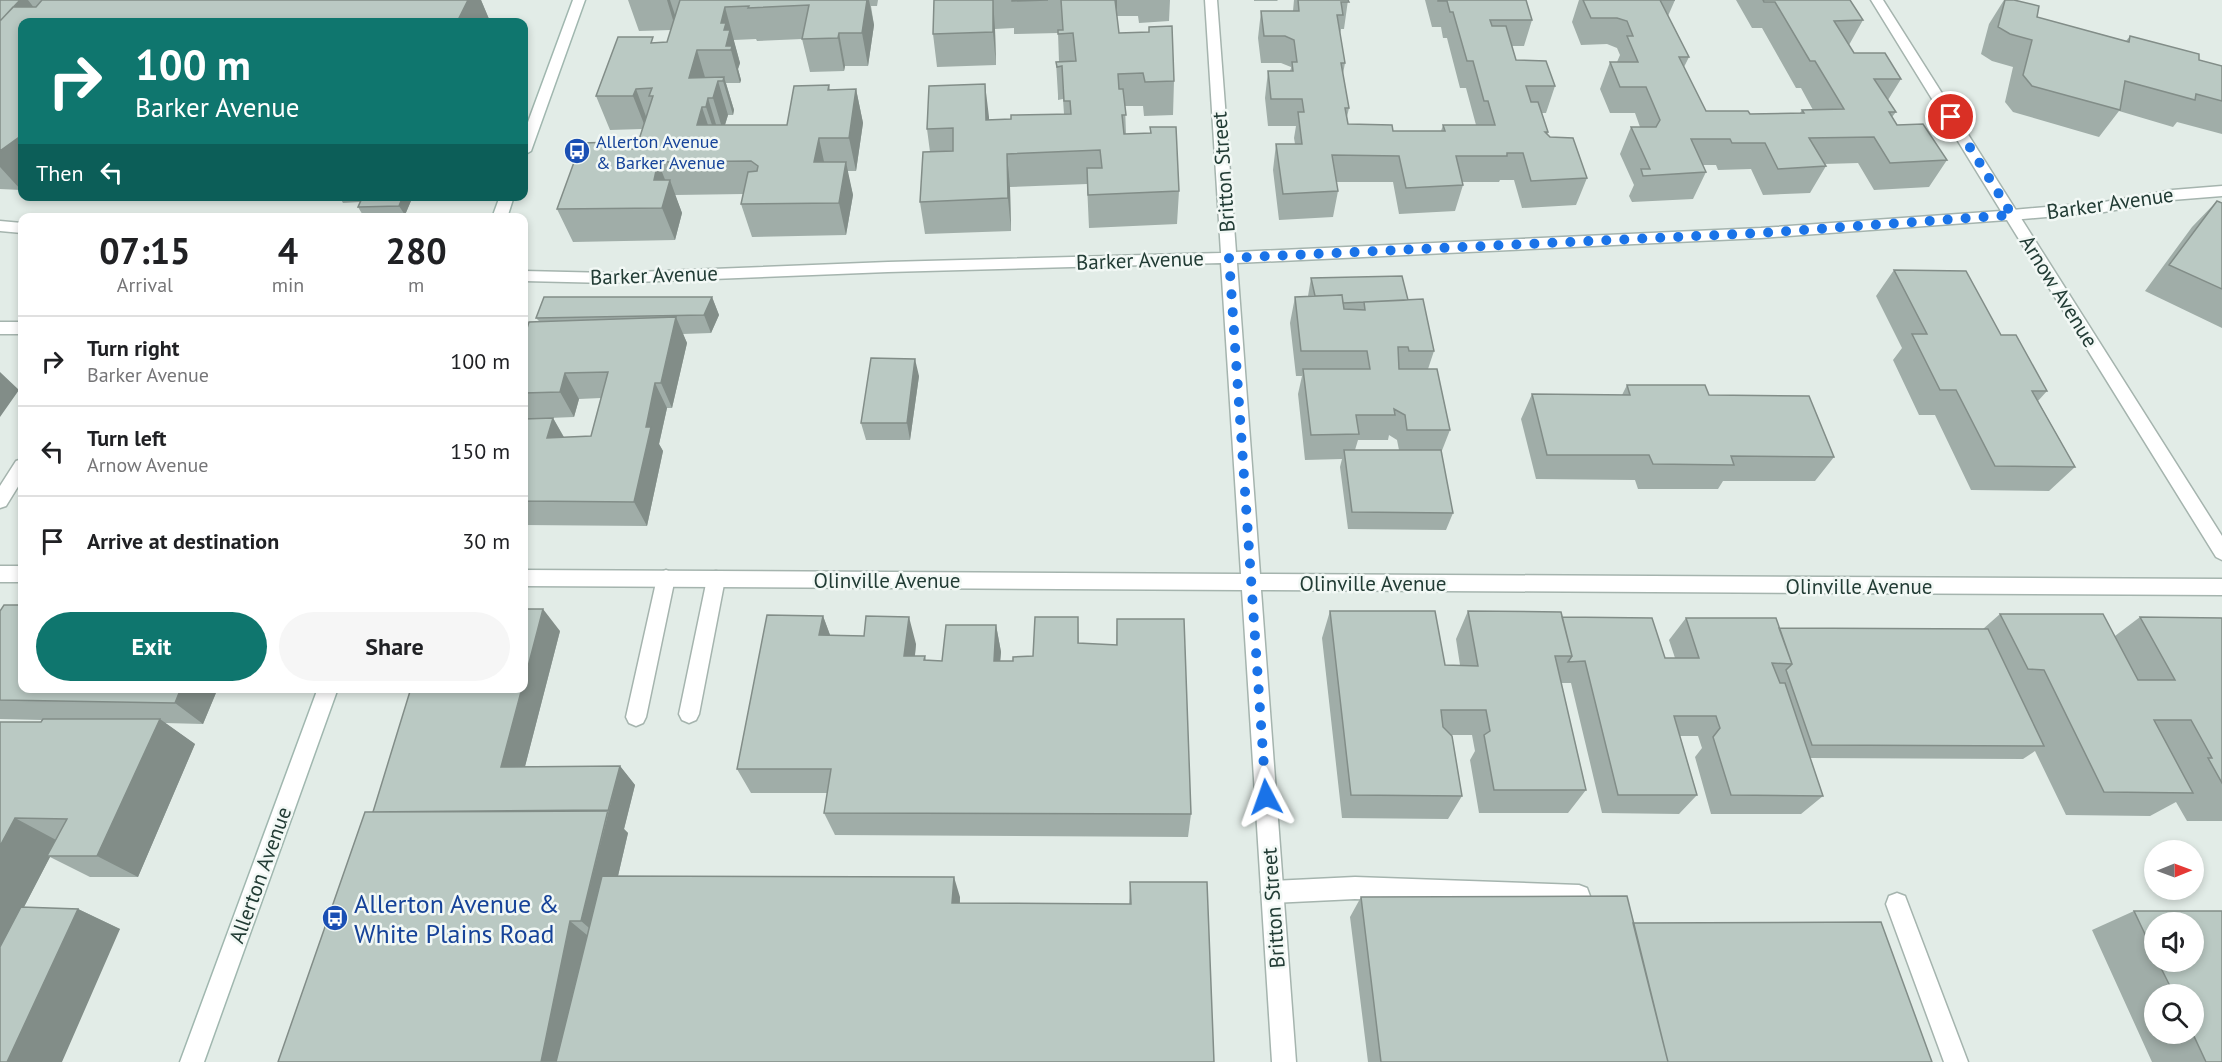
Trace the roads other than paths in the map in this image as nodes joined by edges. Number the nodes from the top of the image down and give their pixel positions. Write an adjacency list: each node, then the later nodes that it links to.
1 (579, 0): 4 (street)
2 (1211, 0): 9 (street, Britton Street)
3 (1877, 0): 6 (street, Arnow Avenue)
4 (528, 140)
5 (2222, 191): 6 (street, Barker Avenue)
6 (2012, 215): 9 (street, Barker Avenue); 15 (street, Arnow Avenue)
7 (0, 226): 8 (street)
8 (18, 228)
9 (1229, 258): 10 (street, Barker Avenue); 21 (street, Britton Street)
10 (528, 276)
11 (0, 328): 12 (street)
12 (18, 328)
13 (18, 472): 14 (street)
14 (0, 501)
15 (2222, 552)
16 (0, 574): 17 (street)
17 (18, 574)
18 (528, 578): 19 (street, Olinville Avenue)
19 (666, 578): 20 (street, Olinville Avenue); 25 (street)
20 (716, 579): 21 (street, Olinville Avenue); 24 (street)
21 (1251, 583): 22 (street, Olinville Avenue); 26 (street, Britton Street)
22 (2222, 587)
23 (326, 693): 29 (street, Allerton Avenue)
24 (689, 714)
25 (636, 717)
26 (1272, 892): 27 (street); 30 (street, Britton Street)
27 (1579, 896)
28 (1897, 904): 31 (street)
29 (192, 1062)
30 (1284, 1062)
31 (1956, 1062)

